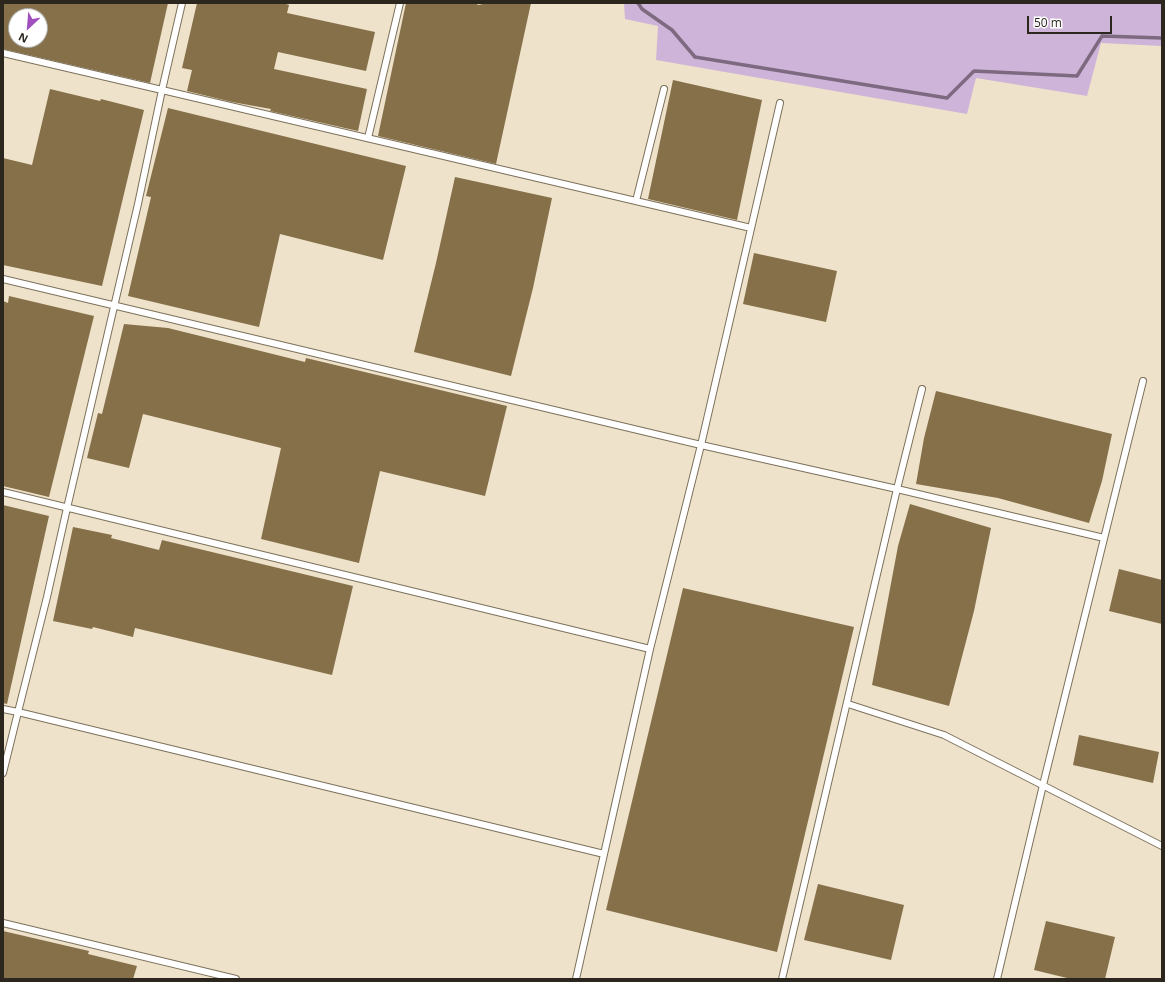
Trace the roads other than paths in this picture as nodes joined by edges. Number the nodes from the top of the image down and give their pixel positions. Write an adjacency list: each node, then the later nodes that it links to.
1 (182, 3): 5 (lane)
2 (400, 3): 7 (lane)
3 (3, 53): 5 (lane)
4 (664, 89): 8 (lane)
5 (162, 90): 7 (lane); 11 (lane)
6 (780, 103): 9 (lane)
7 (368, 138): 8 (lane)
8 (636, 201): 9 (lane)
9 (751, 228): 14 (lane)
10 (3, 279): 11 (lane)
11 (114, 306): 14 (lane); 17 (lane)
12 (1143, 381): 18 (lane)
13 (922, 389): 15 (lane)
14 (701, 444): 15 (lane); 19 (lane)
15 (897, 489): 18 (lane); 20 (lane)
16 (3, 492): 17 (lane)
17 (67, 508): 19 (lane); 22 (lane)
18 (1104, 538): 24 (lane)
19 (650, 649): 26 (lane)
20 (848, 704): 24 (lane); 30 (lane)
21 (3, 709): 22 (lane)
22 (18, 712): 23 (lane); 26 (lane)
23 (3, 773)
24 (1043, 785): 25 (lane); 31 (lane)
25 (1162, 846)
26 (604, 854): 29 (lane)
27 (3, 923): 28 (lane)
28 (236, 979)
29 (576, 979)
30 (782, 979)
31 (997, 979)

